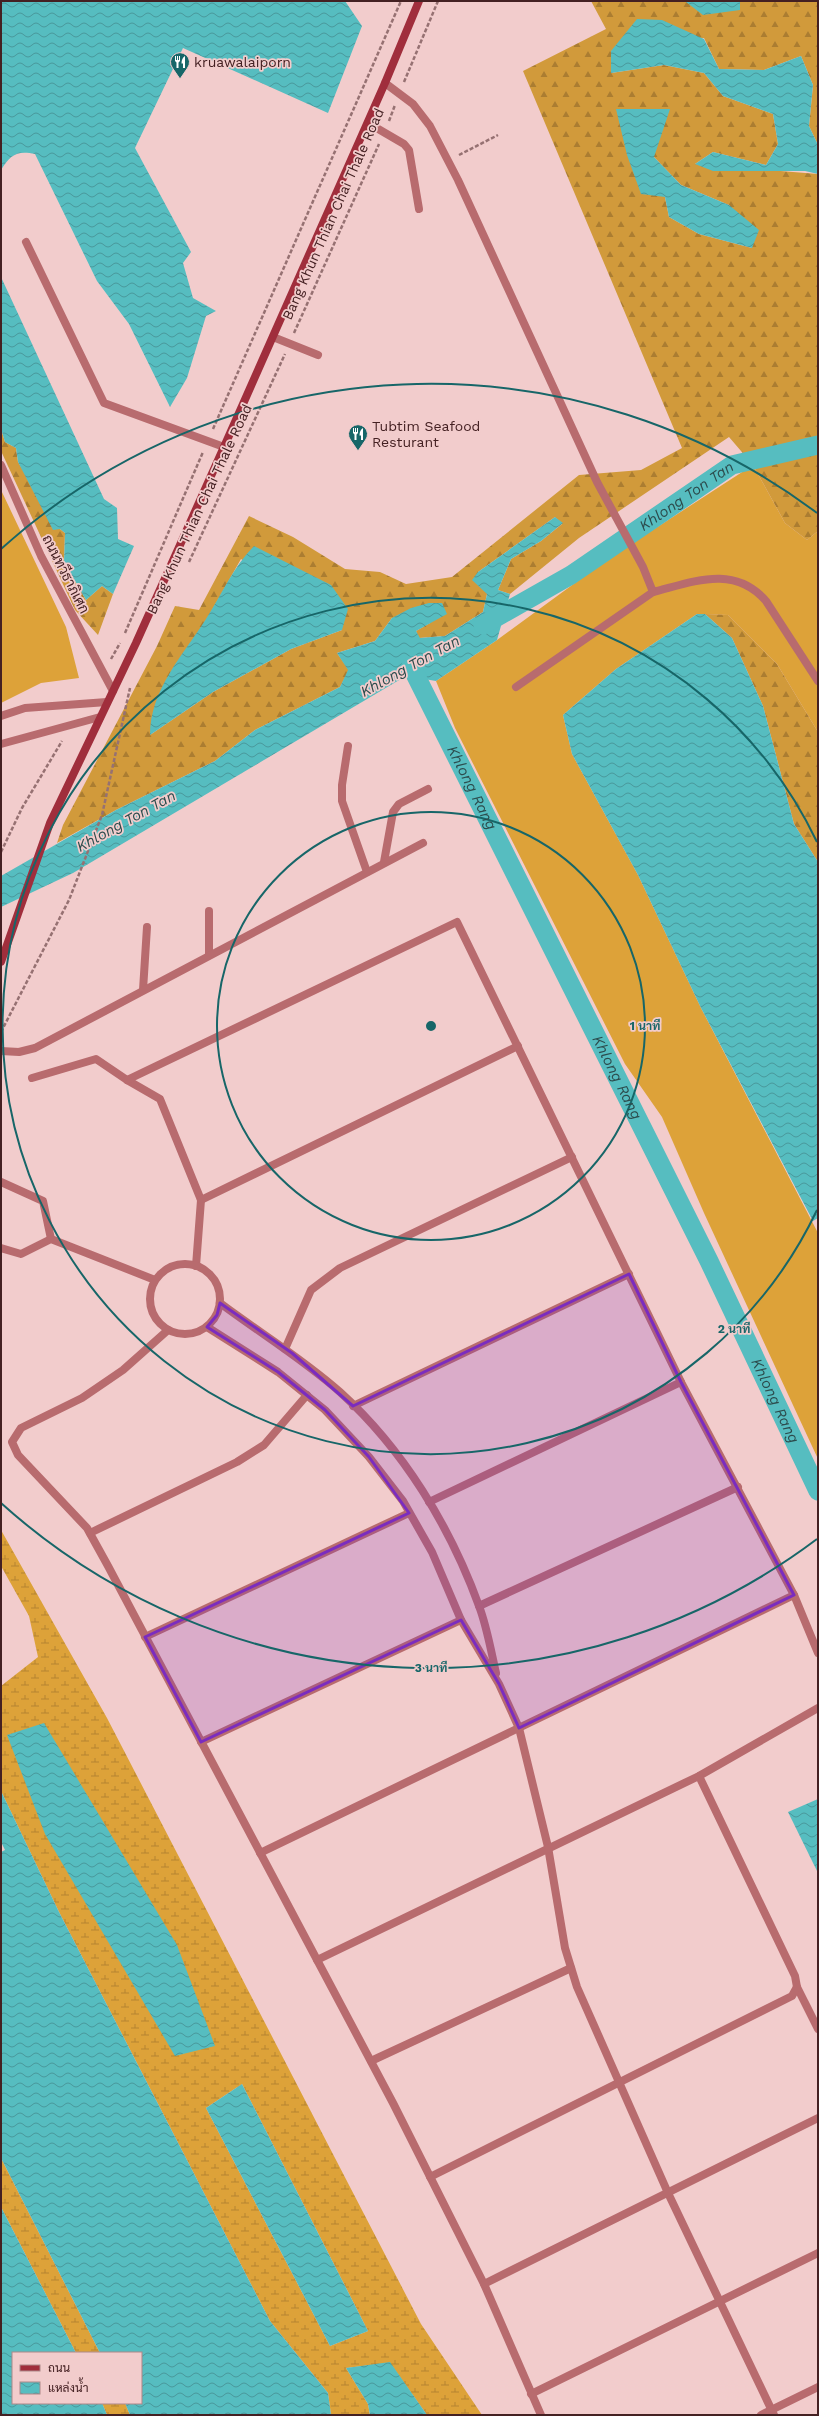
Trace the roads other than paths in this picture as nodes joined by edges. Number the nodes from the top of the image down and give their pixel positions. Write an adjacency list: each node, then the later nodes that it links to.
1 (419, 1): 2 (main road, Bang Khun Thian Chai Thale Road)
2 (385, 83): 3 (main road, Bang Khun Thian Chai Thale Road); 10 (street)
3 (368, 122): 4 (street); 6 (main road, Bang Khun Thian Chai Thale Road)
4 (419, 209)
5 (26, 242): 8 (street)
6 (273, 337): 7 (street); 8 (main road, Bang Khun Thian Chai Thale Road)
7 (318, 355)
8 (224, 447): 13 (main road, Bang Khun Thian Chai Thale Road)
9 (1, 466): 13 (street, ถนนทวีธาภิเศก)
10 (653, 592): 11 (street); 12 (street)
11 (818, 681)
12 (516, 687)
13 (113, 691): 14 (main road, Bang Khun Thian Chai Thale Road)
14 (108, 702): 15 (street); 16 (main road, Bang Khun Thian Chai Thale Road)
15 (1, 716)
16 (100, 717): 17 (street); 26 (main road, Bang Khun Thian Chai Thale Road)
17 (1, 744)
18 (348, 746): 22 (street)
19 (428, 789): 21 (street)
20 (424, 843): 21 (street)
21 (384, 862): 22 (street)
22 (367, 872): 25 (street)
23 (209, 911): 25 (street)
24 (147, 927): 27 (street)
25 (209, 954): 27 (street)
26 (1, 962)
27 (143, 990): 29 (street)
28 (518, 1046): 31 (street); 32 (street); 34 (street)
29 (1, 1051)
30 (32, 1078): 31 (street)
31 (127, 1080): 34 (street)
32 (572, 1157): 38 (street); 43 (street)
33 (1, 1182): 35 (street)
34 (201, 1200): 37 (street)
35 (51, 1239): 36 (street); 39 (street)
36 (1, 1248)
37 (196, 1266): 39 (street); 40 (street)
38 (629, 1274): 44 (street); 46 (street)
39 (155, 1280): 42 (street)
40 (220, 1303): 41 (street); 43 (street)
41 (207, 1326): 42 (street); 45 (street)
42 (168, 1330): 50 (street)
43 (285, 1349): 46 (street)
44 (681, 1382): 47 (street); 48 (street)
45 (307, 1395): 49 (street); 50 (street)
46 (353, 1406): 48 (street)
47 (738, 1487): 51 (street); 52 (street)
48 (429, 1502): 52 (street)
49 (409, 1513): 53 (street); 54 (street)
50 (90, 1533): 54 (street)
51 (794, 1595): 55 (street); 58 (street)
52 (479, 1606): 56 (street)
53 (461, 1620): 56 (street); 59 (street)
54 (145, 1637): 59 (street)
55 (818, 1653)
56 (499, 1684): 58 (street)
57 (818, 1708): 60 (street)
58 (519, 1728): 61 (street); 62 (street)
59 (201, 1742): 62 (street)
60 (699, 1776): 61 (street); 65 (street)
61 (548, 1847): 63 (street); 64 (street)
62 (260, 1853): 63 (street)
63 (317, 1960): 67 (street)
64 (571, 1968): 67 (street); 68 (street)
65 (797, 1987): 66 (street); 68 (street)
66 (818, 2028)
67 (371, 2061): 70 (street)
68 (620, 2082): 70 (street); 71 (street)
69 (818, 2118): 71 (street)
70 (430, 2177): 73 (street)
71 (668, 2193): 73 (street); 74 (street)
72 (818, 2253): 74 (street)
73 (484, 2284): 76 (street)
74 (720, 2303): 76 (street); 77 (street)
75 (818, 2387): 77 (street)
76 (530, 2394): 78 (street)
77 (773, 2413): 79 (street)
78 (541, 2415)
79 (761, 2415)

